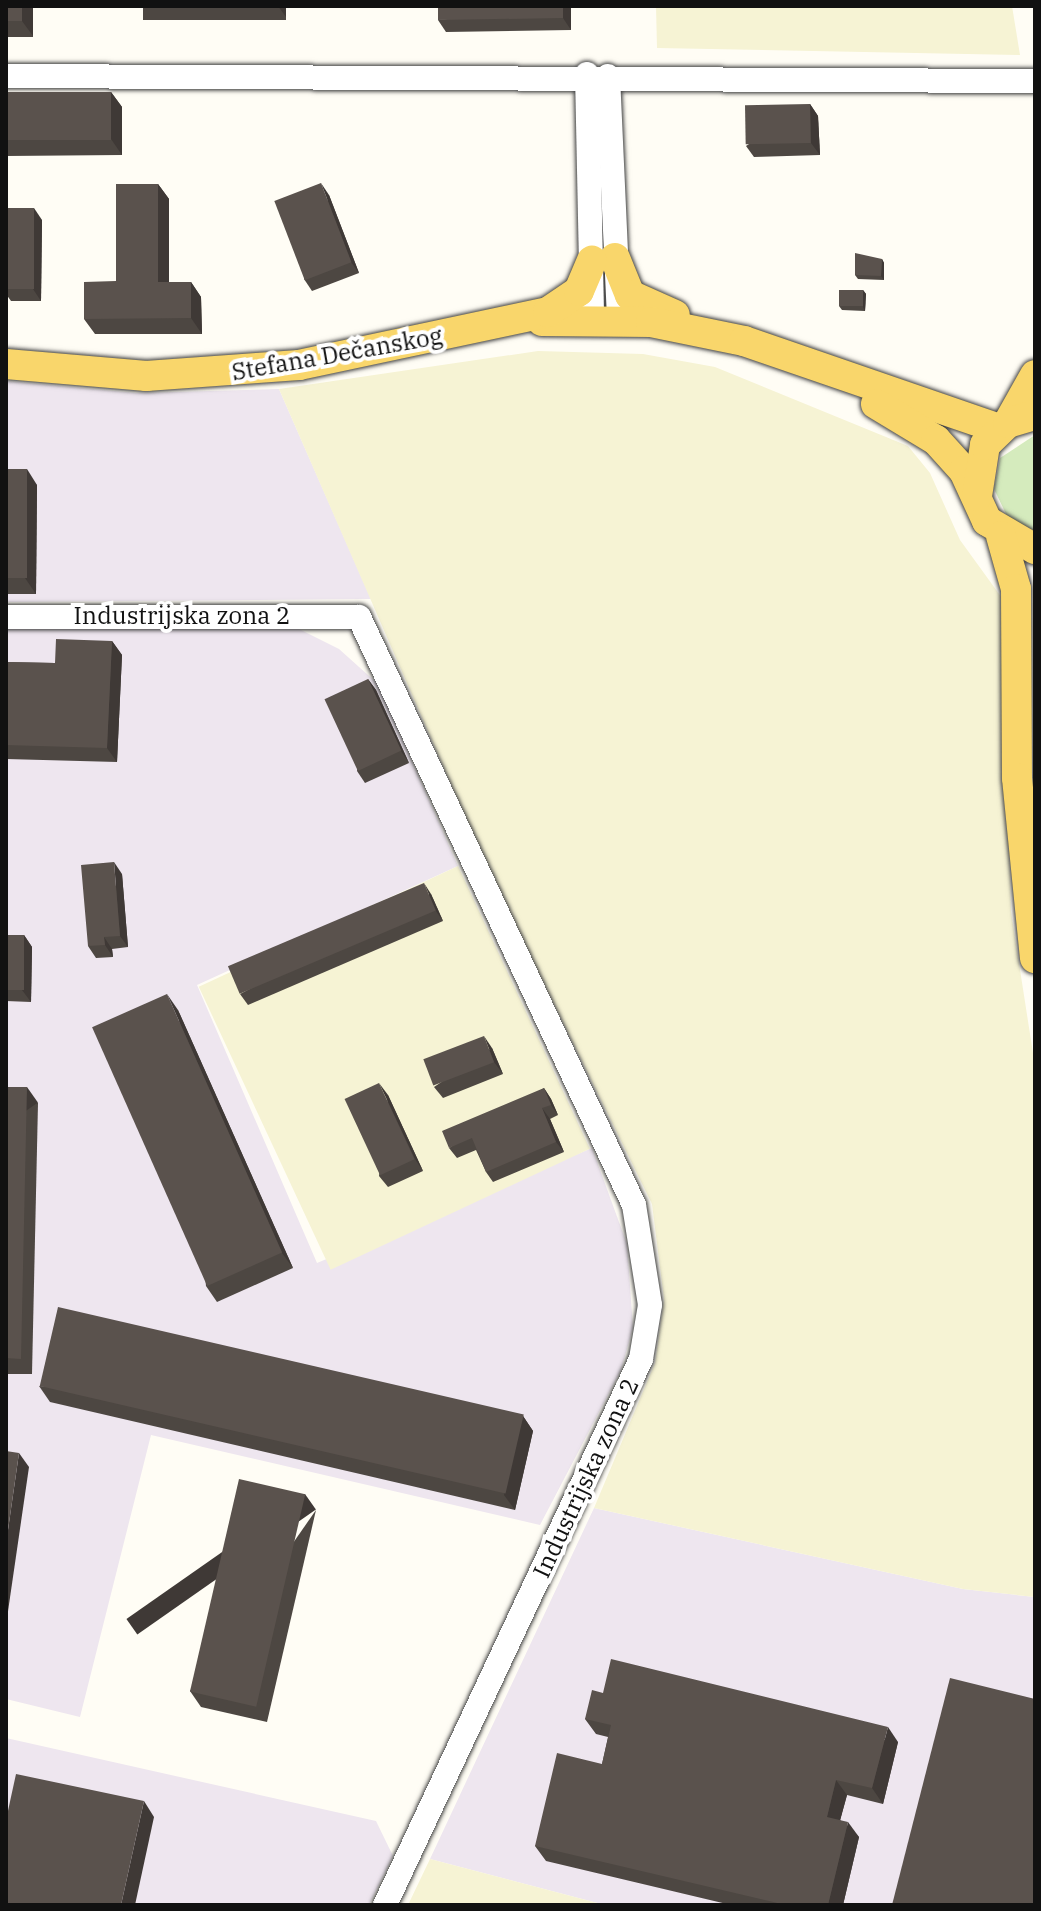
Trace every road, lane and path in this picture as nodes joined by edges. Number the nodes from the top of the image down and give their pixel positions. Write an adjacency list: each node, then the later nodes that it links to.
1 (597, 75): 2 (street); 3 (street); 4 (street)
2 (6, 76)
3 (1035, 81)
4 (603, 260): 5 (street); 6 (main road); 7 (main road)
5 (605, 319): 6 (main road); 7 (main road)
6 (477, 330): 9 (main road, Stefana Dečanskog)
7 (744, 341): 8 (main road)
8 (775, 350): 11 (main road); 12 (main road)
9 (6, 364)
10 (1035, 375): 11 (main road)
11 (1014, 422): 12 (main road)
12 (978, 504): 13 (main road)
13 (1001, 536): 14 (main road); 17 (main road)
14 (1035, 549)
15 (6, 617): 19 (street, Industrijska zona 2)
16 (1035, 676): 17 (main road)
17 (1021, 818): 18 (main road)
18 (1035, 958)
19 (385, 1905)

